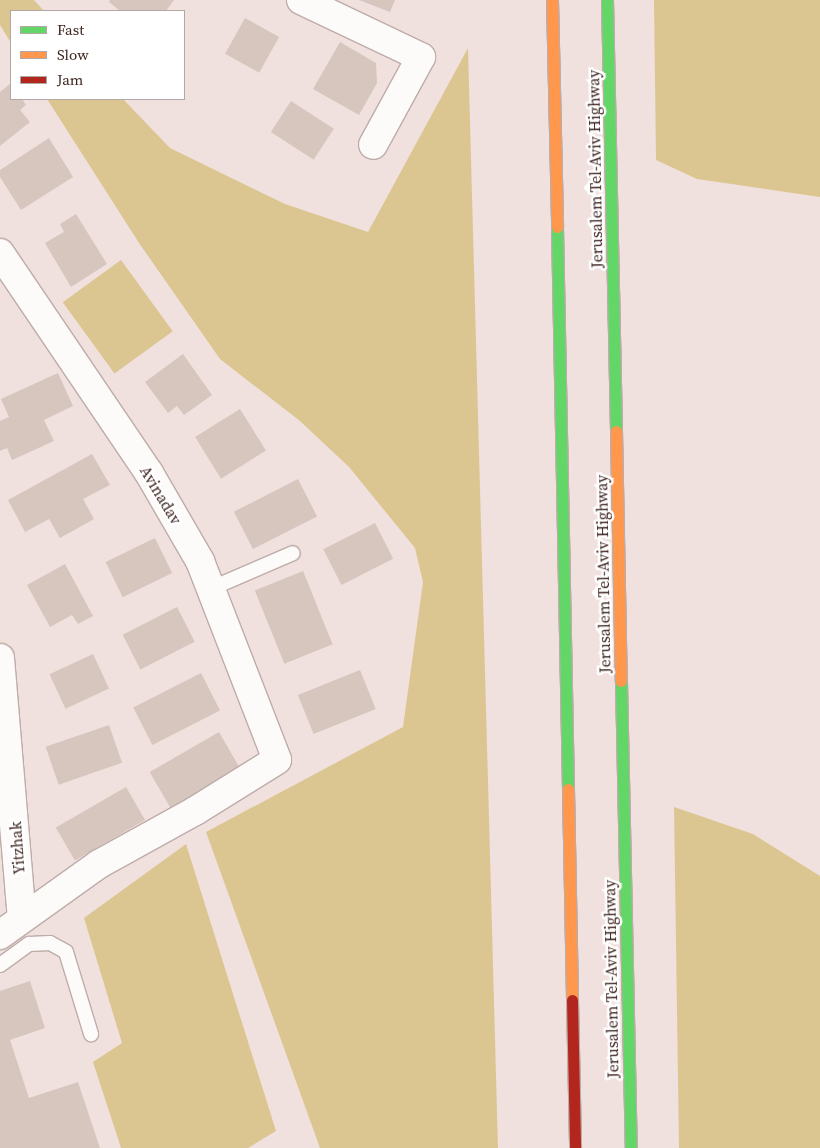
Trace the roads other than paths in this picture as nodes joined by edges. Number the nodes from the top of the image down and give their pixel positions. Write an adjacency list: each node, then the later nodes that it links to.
1 (301, 0): 4 (street)
2 (552, 0): 13 (highway)
3 (607, 0): 14 (highway, Jerusalem Tel-Aviv Highway)
4 (373, 144)
5 (0, 253): 7 (street, Avinadav)
6 (293, 554): 7 (lane)
7 (210, 589): 9 (street, Avinadav)
8 (0, 658): 9 (street, Yitzhak)
9 (22, 918): 10 (street)
10 (0, 936)
11 (0, 965): 12 (lane)
12 (91, 1034)
13 (575, 1148)
14 (631, 1148)

